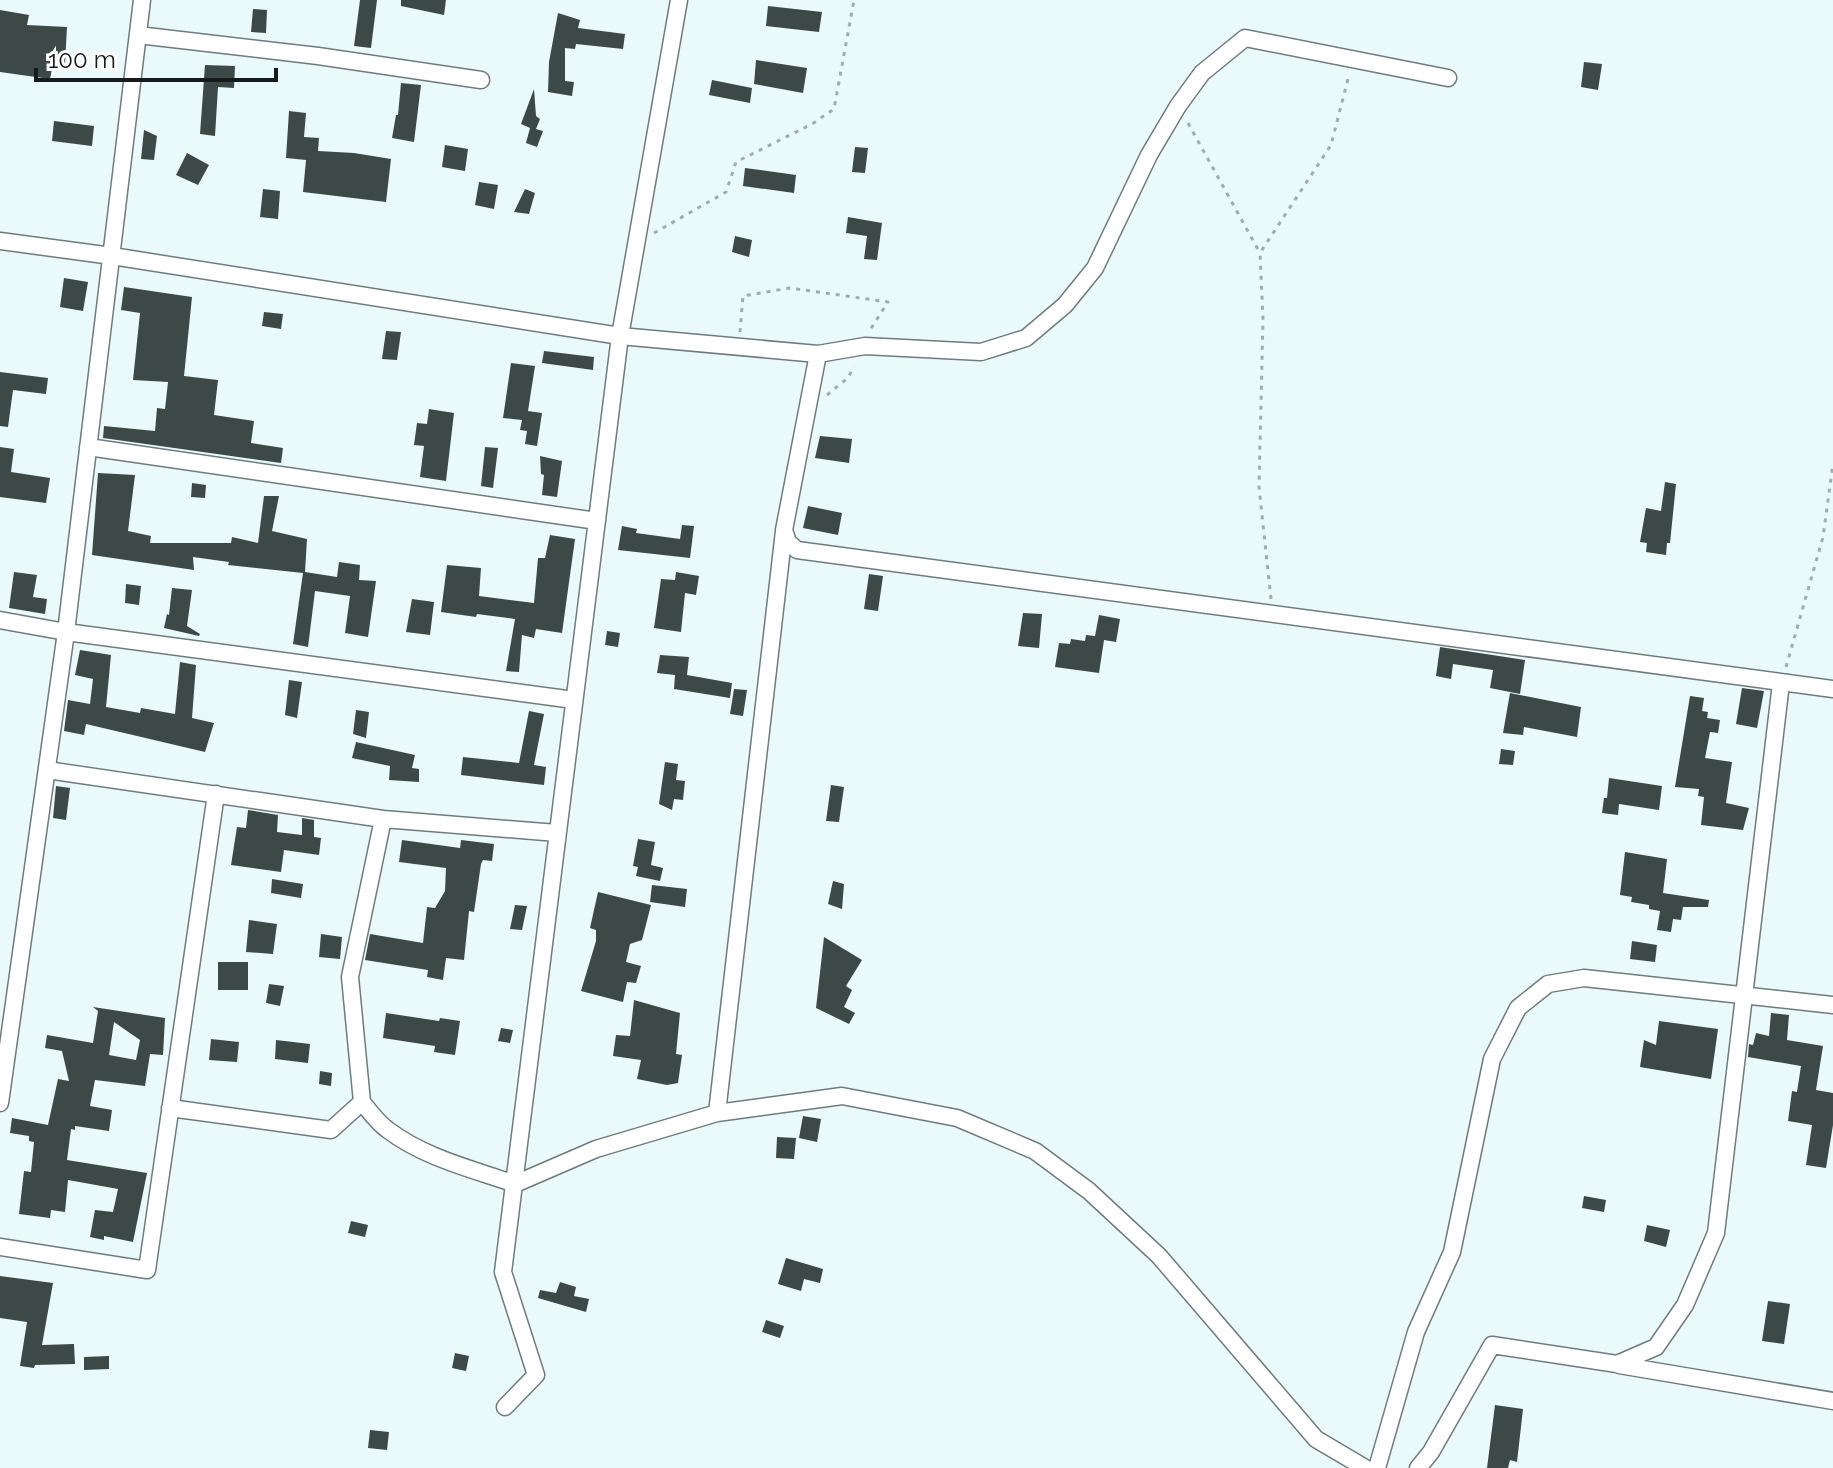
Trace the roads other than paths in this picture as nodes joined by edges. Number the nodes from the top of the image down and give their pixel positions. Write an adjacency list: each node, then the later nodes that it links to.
1 (142, 0): 3 (street)
2 (679, 0): 8 (street)
3 (138, 35): 5 (street); 7 (street)
4 (1448, 78): 9 (street)
5 (481, 80)
6 (0, 241): 7 (street)
7 (112, 256): 8 (street); 10 (street)
8 (620, 336): 9 (street); 11 (street)
9 (818, 354): 12 (street)
10 (88, 447): 11 (street); 14 (street)
11 (597, 521): 17 (street)
12 (784, 530): 15 (street); 27 (street)
13 (0, 620): 14 (street)
14 (66, 632): 17 (street); 18 (street)
15 (1781, 683): 16 (street); 22 (street)
16 (1833, 689)
17 (574, 700): 21 (street)
18 (47, 770): 19 (street); 25 (street)
19 (216, 794): 20 (street); 26 (street)
20 (383, 819): 21 (street); 24 (street)
21 (557, 833): 28 (street)
22 (1744, 994): 23 (street); 30 (street); 34 (street)
23 (1833, 1005)
24 (362, 1102): 26 (street); 28 (street)
25 (0, 1103)
26 (170, 1108): 29 (street)
27 (717, 1113): 28 (street); 33 (street)
28 (515, 1184): 32 (street)
29 (0, 1247)
30 (1617, 1364): 31 (street); 35 (street)
31 (1833, 1401)
32 (505, 1407)
33 (1365, 1468)
34 (1377, 1468)
35 (1418, 1468)

